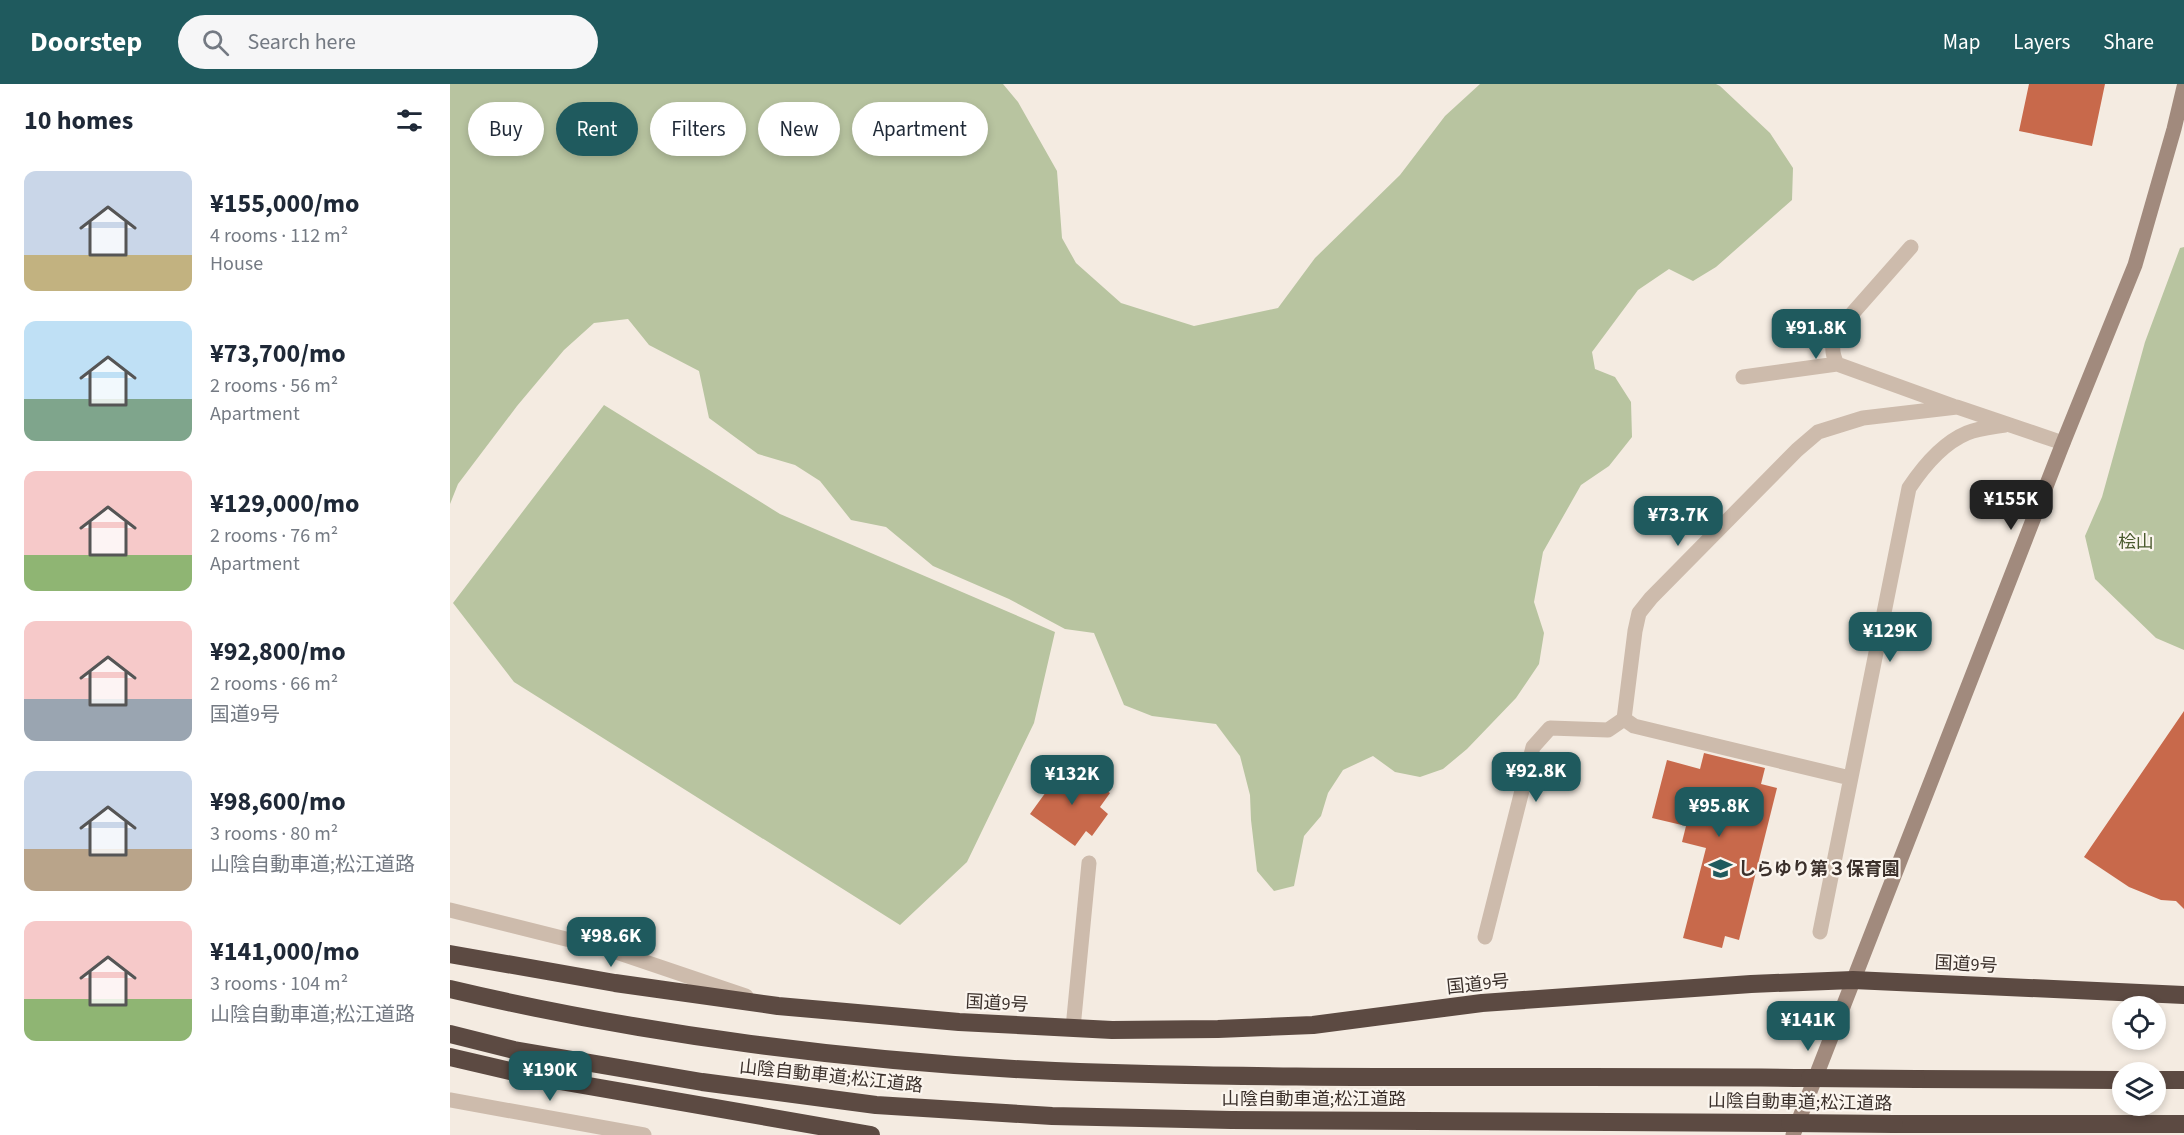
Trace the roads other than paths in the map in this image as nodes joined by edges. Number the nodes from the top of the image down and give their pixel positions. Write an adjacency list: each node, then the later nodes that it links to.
1 (2184, 87): 7 (street)
2 (1911, 247): 3 (street)
3 (1837, 364): 4 (street); 5 (street)
4 (1743, 377)
5 (1957, 407): 6 (street); 8 (street)
6 (2008, 424): 7 (street); 9 (street)
7 (2062, 443): 15 (street)
8 (1624, 719): 9 (street); 13 (street)
9 (1851, 778): 12 (street)
10 (1089, 863): 19 (street)
11 (450, 910): 18 (street)
12 (1820, 932)
13 (1485, 937)
14 (450, 954): 18 (highway, 国道9号)
15 (1853, 980): 17 (highway, 国道9号); 19 (highway, 国道9号); 29 (street)
16 (450, 989): 22 (highway, 山陰自動車道;松江道路, bridge)
17 (2184, 995)
18 (777, 1006): 19 (highway, 国道9号)
19 (1073, 1028)
20 (450, 1034): 26 (highway, 山陰自動車道;松江道路, bridge)
21 (450, 1057): 28 (highway)
22 (2112, 1080)
23 (2166, 1080): 24 (highway)
24 (2184, 1080)
25 (450, 1100): 27 (street)
26 (2184, 1124)
27 (644, 1135)
28 (871, 1135)
29 (1793, 1135)

